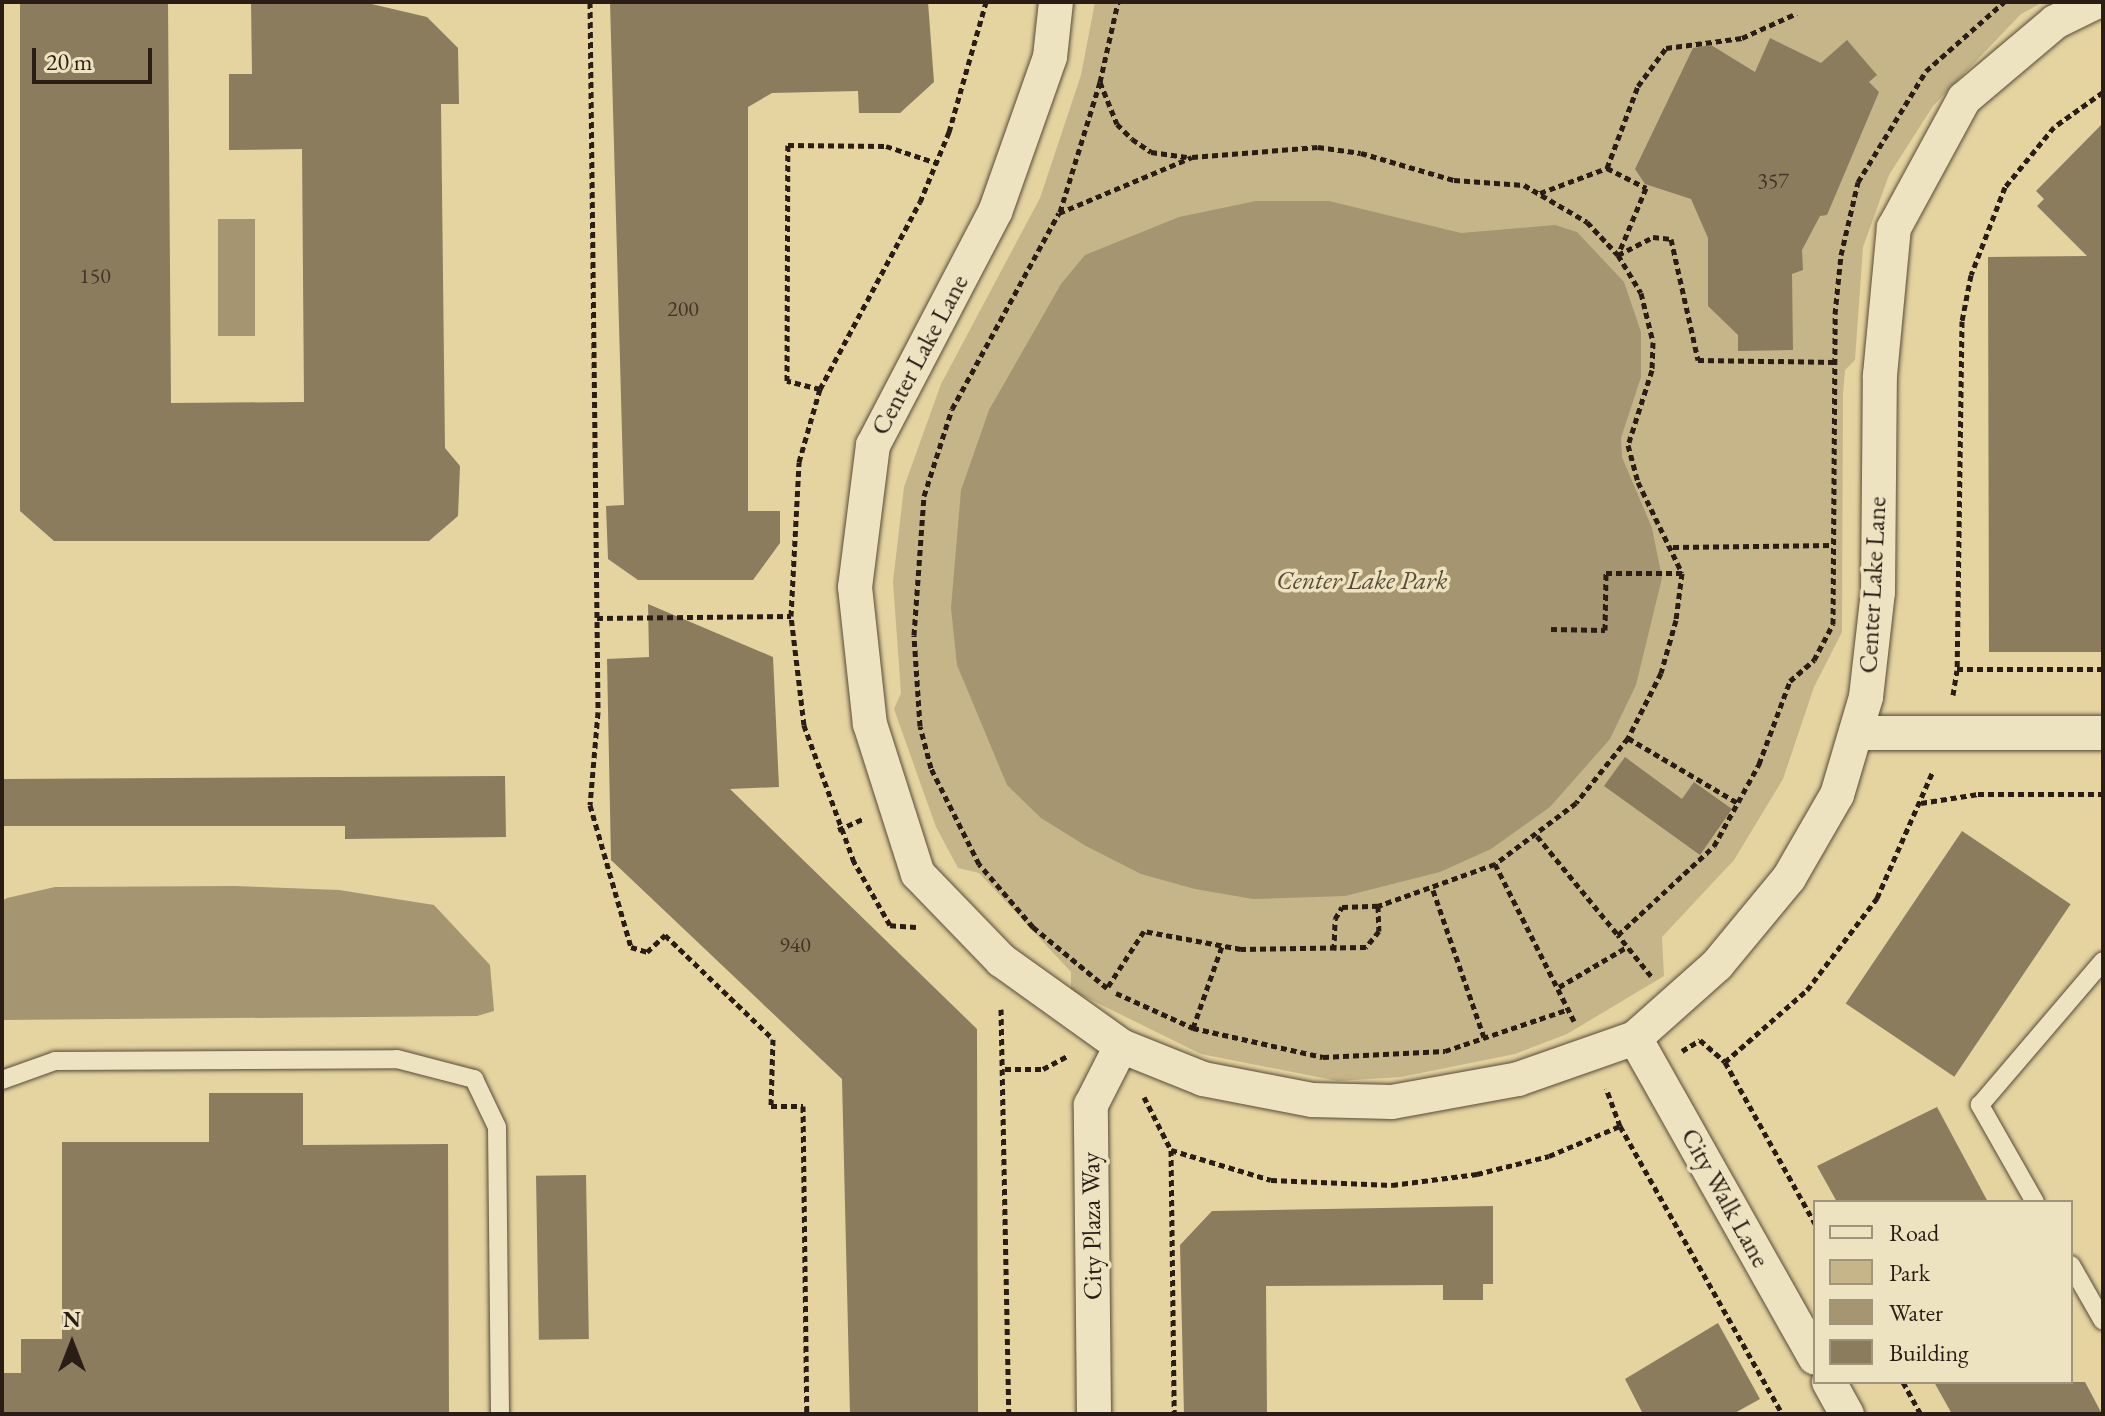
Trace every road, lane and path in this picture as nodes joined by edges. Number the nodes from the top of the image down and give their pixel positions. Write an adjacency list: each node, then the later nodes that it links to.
1 (590, 2): 21 (path)
2 (1056, 2): 48 (street, Center Lake Lane)
3 (1118, 2): 7 (path)
4 (2004, 2): 15 (path)
5 (2096, 2): 25 (street, Center Lake Lane)
6 (1797, 13): 11 (path)
7 (1100, 82): 9 (path); 13 (path)
8 (2103, 92): 23 (path)
9 (1192, 157): 12 (path); 13 (path)
10 (937, 163): 16 (path)
11 (1607, 168): 12 (path); 14 (path)
12 (1539, 193): 14 (path)
13 (1059, 213): 43 (path)
14 (1618, 255): 15 (path); 18 (path)
15 (1834, 362): 17 (path)
16 (820, 389)
17 (1833, 545): 18 (path); 30 (path)
18 (1673, 547): 19 (path)
19 (1682, 573): 22 (path); 28 (path)
20 (791, 616): 21 (path)
21 (597, 618): 65 (path)
22 (1551, 629)
23 (1957, 669): 24 (path); 26 (path)
24 (2103, 669)
25 (1856, 733): 26 (street); 46 (street, Center Lake Lane)
26 (1944, 733): 27 (street); 31 (path)
27 (2103, 733)
28 (1628, 738): 30 (path); 32 (path)
29 (2103, 794): 31 (path)
30 (1738, 803): 37 (path)
31 (1921, 803): 50 (path)
32 (1537, 836): 34 (path); 37 (path)
33 (854, 862): 38 (path)
34 (1495, 864): 35 (path); 42 (path)
35 (1433, 890): 36 (path); 47 (path)
36 (1378, 906): 40 (path); 40 (path)
37 (1618, 935): 42 (path)
38 (927, 937)
39 (1222, 946): 40 (path); 43 (path); 45 (path)
40 (1334, 950)
41 (2103, 961): 57 (lane)
42 (1559, 987): 47 (path)
43 (1107, 988): 45 (path)
44 (996, 1004): 51 (path)
45 (1193, 1028): 47 (path)
46 (1635, 1038): 48 (street, Center Lake Lane); 52 (street, City Walk Lane)
47 (1485, 1040)
48 (1121, 1046): 67 (street, City Plaza Way)
49 (1067, 1056): 51 (path)
50 (1725, 1062): 52 (path); 58 (path)
51 (1005, 1069): 66 (path)
52 (1652, 1069): 55 (path); 61 (street, City Walk Lane)
53 (2, 1080): 64 (lane)
54 (1144, 1096): 56 (path)
55 (1620, 1126): 56 (path); 69 (path)
56 (1171, 1150): 68 (path)
57 (2034, 1200)
58 (1813, 1220)
59 (2073, 1268): 60 (lane)
60 (2103, 1321)
61 (1813, 1354)
62 (1830, 1384): 70 (street)
63 (1904, 1384): 71 (path)
64 (500, 1414)
65 (807, 1414)
66 (1009, 1414)
67 (1094, 1414)
68 (1174, 1414)
69 (1782, 1414)
70 (1847, 1414)
71 (1921, 1414)

